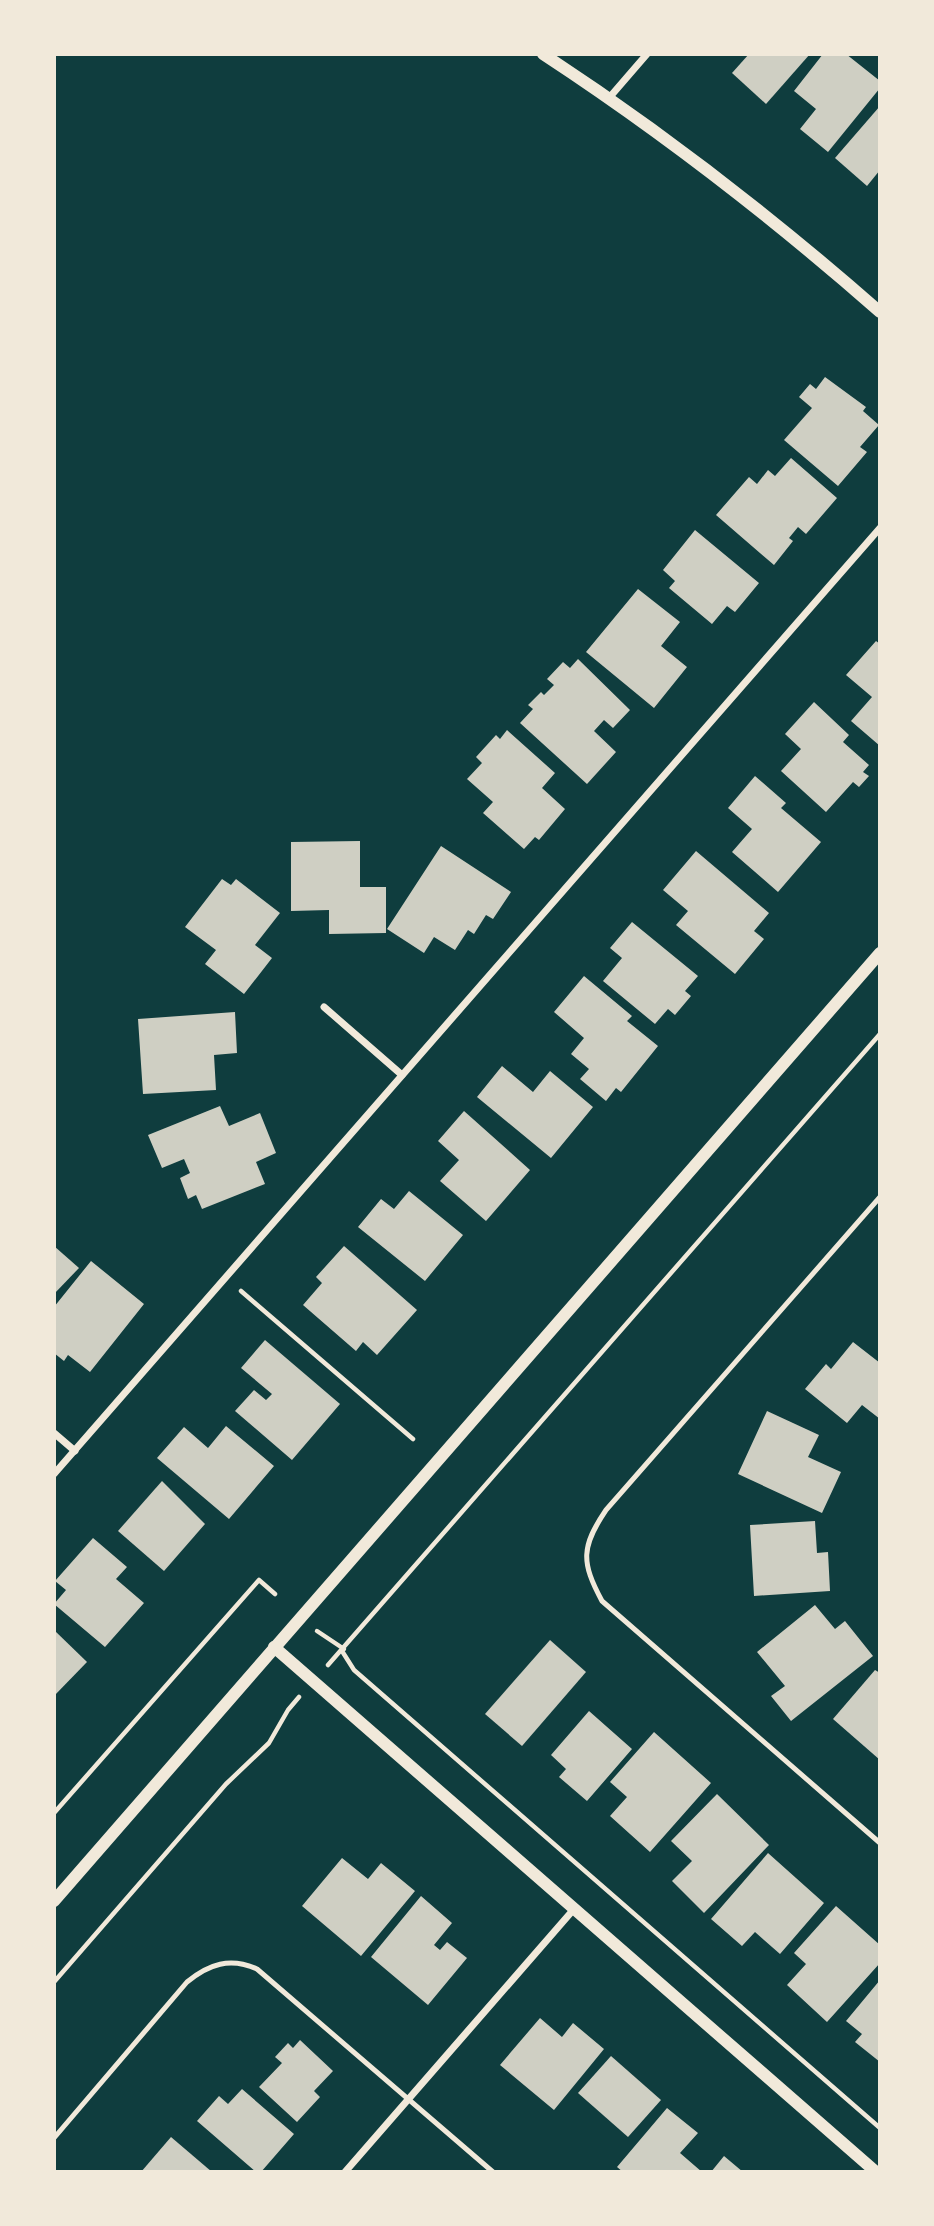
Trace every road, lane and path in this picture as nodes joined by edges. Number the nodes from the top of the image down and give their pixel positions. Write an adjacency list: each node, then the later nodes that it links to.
1 (543, 54): 3 (street)
2 (647, 54): 3 (street)
3 (609, 97): 4 (street)
4 (880, 312)
5 (880, 528): 9 (street)
6 (880, 953): 18 (street)
7 (324, 1007): 9 (street)
8 (880, 1034): 19 (path)
9 (402, 1075): 11 (street)
10 (880, 1197): 23 (lane)
11 (226, 1278): 13 (path); 14 (street)
12 (54, 1433): 14 (street)
13 (413, 1439)
14 (75, 1451): 15 (street)
15 (54, 1474)
16 (275, 1594): 22 (path)
17 (335, 1642): 19 (path)
18 (274, 1647): 24 (street); 25 (street)
19 (343, 1650): 20 (path); 28 (path)
20 (334, 1657)
21 (288, 1710): 26 (path)
22 (54, 1813)
23 (880, 1843)
24 (54, 1901)
25 (574, 1909): 27 (street); 32 (street)
26 (54, 1982)
27 (408, 2099): 29 (lane); 30 (street); 31 (lane)
28 (880, 2128)
29 (54, 2138)
30 (345, 2172)
31 (493, 2172)
32 (876, 2172)

